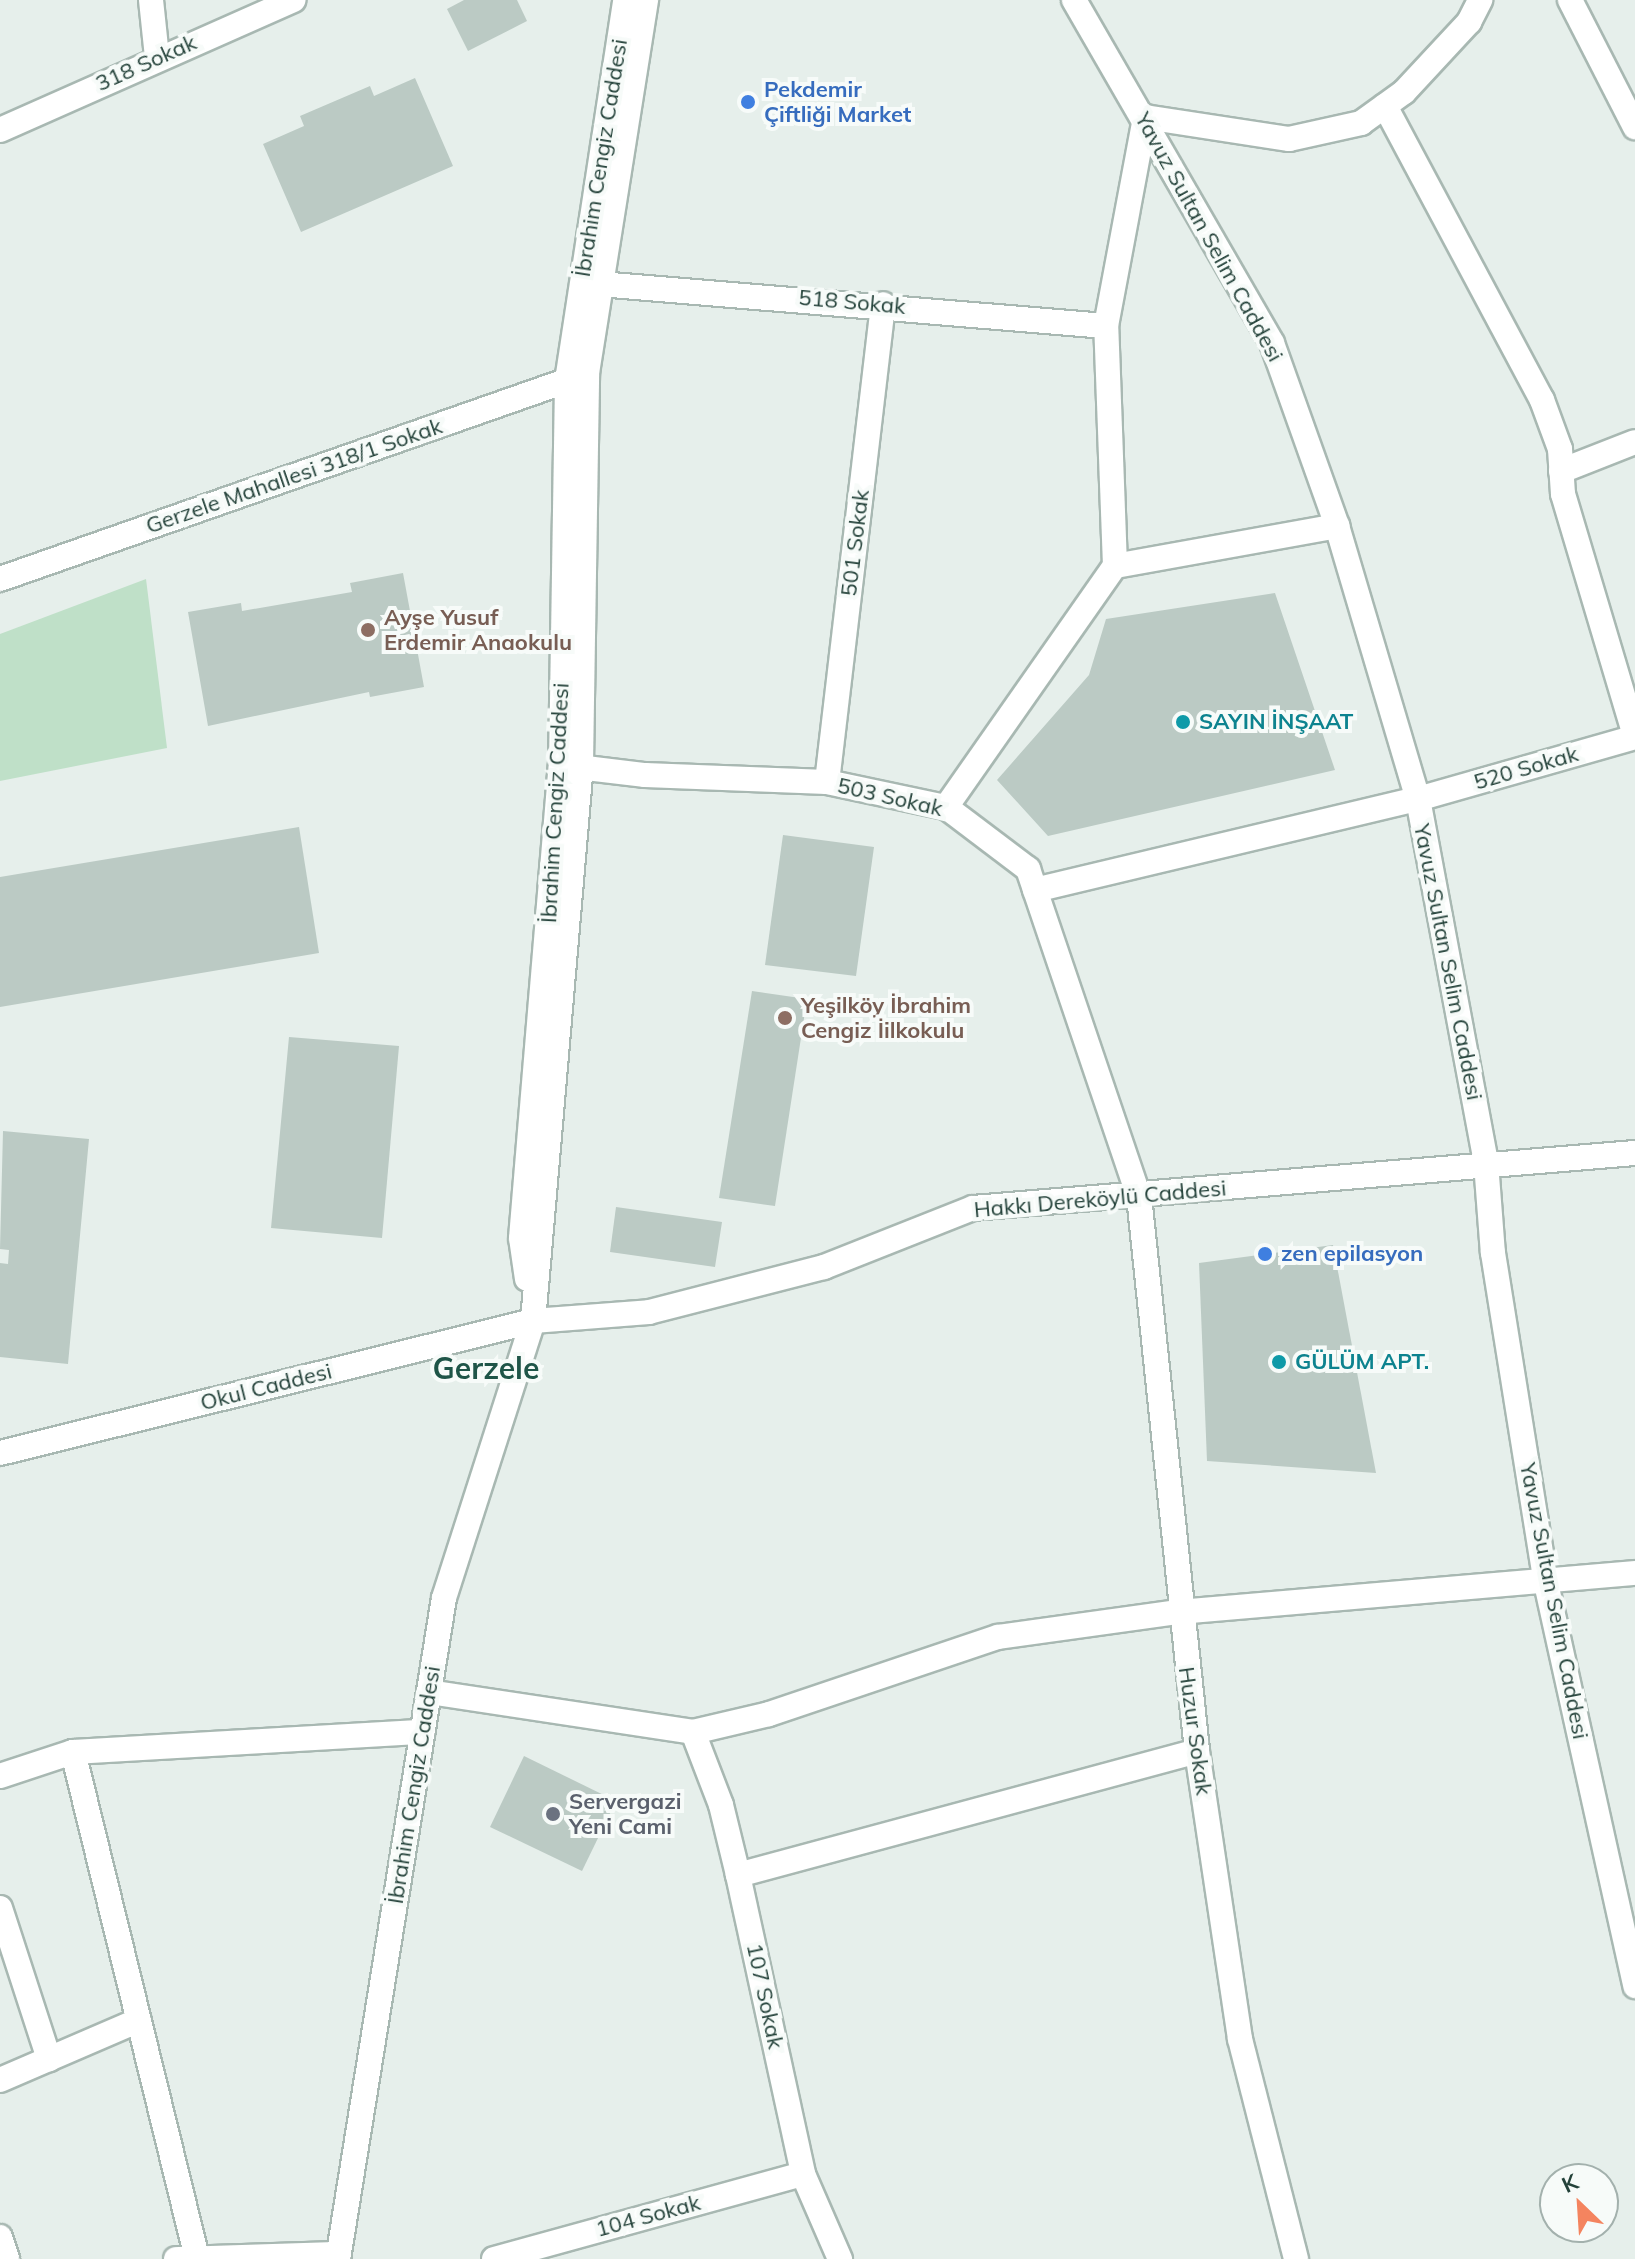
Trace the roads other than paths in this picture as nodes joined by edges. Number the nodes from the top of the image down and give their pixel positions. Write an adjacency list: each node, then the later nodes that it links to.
1 (151, 0): 8 (street)
2 (294, 0): 8 (street, 318 Sokak)
3 (625, 0): 16 (street, İbrahim Cengiz Caddesi)
4 (646, 0): 13 (street, İbrahim Cengiz Caddesi)
5 (1074, 0): 10 (street, Yavuz Sultan Selim Caddesi)
6 (1480, 0): 9 (street)
7 (1570, 0): 11 (street)
8 (157, 57): 12 (street, 318 Sokak)
9 (1385, 106): 10 (street); 18 (street)
10 (1145, 117): 15 (street); 19 (street, Yavuz Sultan Selim Caddesi)
11 (1635, 127)
12 (0, 130)
13 (599, 284): 14 (street, 518 Sokak); 16 (street, İbrahim Cengiz Caddesi)
14 (883, 304): 15 (street, 518 Sokak); 24 (street, 501 Sokak)
15 (1106, 326): 20 (street)
16 (577, 377): 21 (street, Gerzele Mahallesi 318/1 Sokak); 23 (street, İbrahim Cengiz Caddesi)
17 (1635, 442): 18 (street)
18 (1561, 471): 22 (street)
19 (1337, 526): 20 (street); 25 (street, Yavuz Sultan Selim Caddesi)
20 (1115, 566): 26 (street)
21 (0, 579)
22 (1635, 736): 25 (street, 520 Sokak)
23 (571, 764): 24 (street, 503 Sokak); 31 (street, İbrahim Cengiz Caddesi)
24 (827, 782): 26 (street, 503 Sokak)
25 (1418, 799): 27 (street, 520 Sokak); 29 (street, Yavuz Sultan Selim Caddesi)
26 (946, 807): 27 (street, 503 Sokak)
27 (1035, 890): 30 (street, 503 Sokak)
28 (1635, 1153): 29 (street, Hakkı Dereköylü Caddesi)
29 (1486, 1163): 30 (street, Hakkı Dereköylü Caddesi); 34 (street, Yavuz Sultan Selim Caddesi)
30 (1139, 1196): 31 (street, Hakkı Dereköylü Caddesi); 35 (street, Huzur Sokak)
31 (533, 1321): 32 (street, Okul Caddesi); 36 (street, İbrahim Cengiz Caddesi)
32 (0, 1453)
33 (1635, 1573): 34 (street)
34 (1546, 1583): 35 (street); 44 (street, Yavuz Sultan Selim Caddesi)
35 (1179, 1612): 38 (street); 39 (street, Huzur Sokak)
36 (429, 1692): 37 (street, İbrahim Cengiz Caddesi); 38 (street)
37 (422, 1732): 40 (street); 50 (street, İbrahim Cengiz Caddesi)
38 (693, 1732): 42 (street, 107 Sokak)
39 (1197, 1751): 42 (street); 55 (street, Huzur Sokak)
40 (73, 1752): 41 (street); 45 (street)
41 (0, 1776)
42 (738, 1875): 48 (street, 107 Sokak)
43 (0, 1908): 46 (street)
44 (1634, 1977)
45 (139, 2020): 46 (street); 51 (street)
46 (49, 2059): 47 (street)
47 (0, 2080)
48 (803, 2174): 53 (street, 104 Sokak); 54 (street, 107 Sokak)
49 (0, 2237): 52 (street)
50 (338, 2256): 51 (street)
51 (187, 2258)
52 (7, 2259)
53 (494, 2259)
54 (840, 2259)
55 (1296, 2259)

